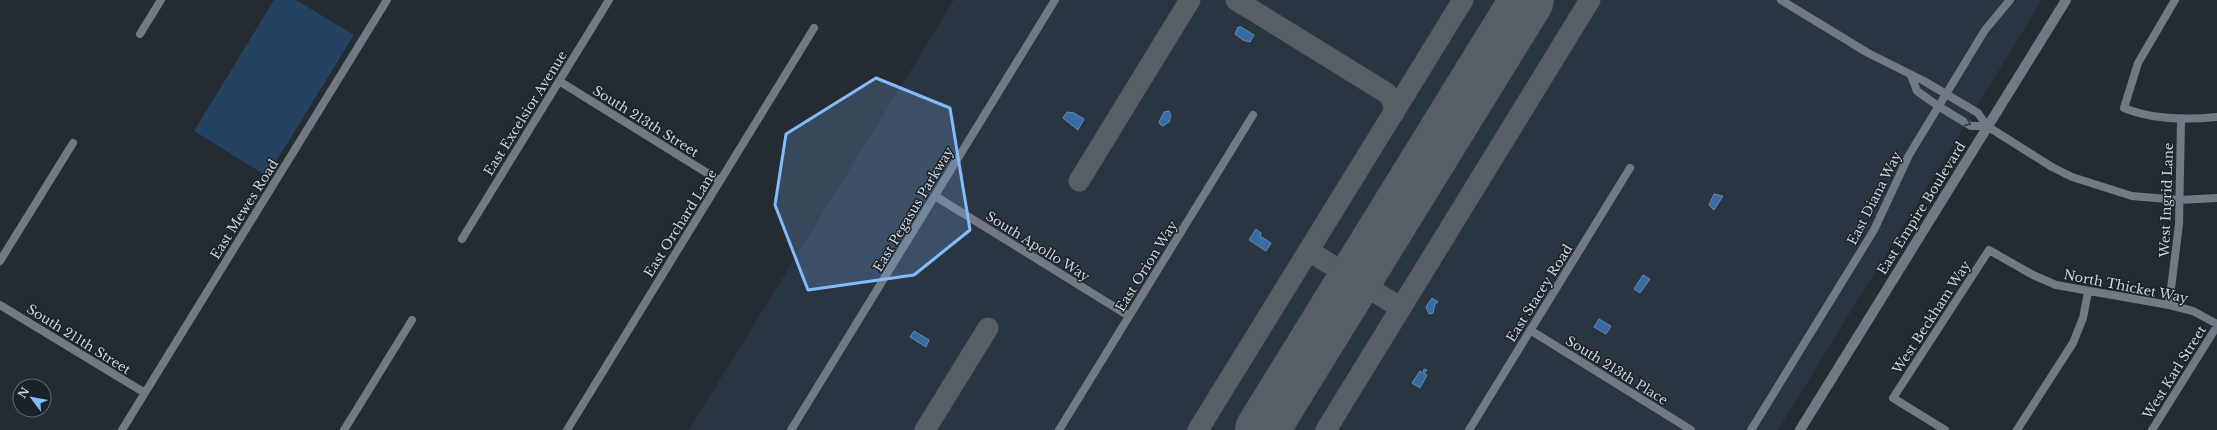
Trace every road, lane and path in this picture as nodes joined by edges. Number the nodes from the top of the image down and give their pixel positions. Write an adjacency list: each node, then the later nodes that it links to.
1 (161, 0): 10 (street)
2 (387, 0): 35 (street, East Mewes Road)
3 (609, 0): 12 (street, East Excelsior Avenue)
4 (1055, 0): 22 (street, East Pegasus Parkway)
5 (1781, 0): 11 (street)
6 (2010, 0): 13 (street, East Diana Way)
7 (2066, 0): 18 (street, East Empire Boulevard)
8 (2175, 0): 17 (street)
9 (814, 28): 21 (street, East Orchard Lane)
10 (140, 34)
11 (1911, 76): 13 (street); 14 (street)
12 (559, 81): 21 (street, South 213th Street); 25 (street, East Excelsior Avenue)
13 (1946, 94): 14 (street, East Diana Way); 18 (street)
14 (1938, 106): 18 (street, one-way to 18); 43 (street, East Diana Way)
15 (1253, 115): 31 (street, East Orion Way)
16 (2217, 117): 17 (street)
17 (2181, 120): 24 (street, West Ingrid Lane)
18 (1987, 126): 24 (street); 44 (street, East Empire Boulevard)
19 (73, 143): 27 (street)
20 (1630, 168): 34 (street, East Stacey Road)
21 (720, 181): 38 (street, East Orchard Lane)
22 (935, 196): 31 (street, South Apollo Way); 39 (street, East Pegasus Parkway)
23 (2217, 198): 24 (street)
24 (2179, 200): 30 (street, West Ingrid Lane)
25 (462, 239)
26 (1989, 250): 28 (street, North Thicket Way); 45 (street, West Beckham Way)
27 (0, 261)
28 (2088, 292): 30 (street, North Thicket Way); 46 (street)
29 (0, 305): 35 (street, South 211th Street)
30 (2169, 305): 33 (street, North Thicket Way)
31 (1129, 316): 40 (street, East Orion Way)
32 (412, 320): 37 (street)
33 (2217, 325): 47 (street, West Karl Street)
34 (1530, 330): 41 (street, East Stacey Road); 42 (street, South 213th Place)
35 (145, 394): 36 (street, East Mewes Road)
36 (122, 430)
37 (344, 430)
38 (567, 430)
39 (791, 430)
40 (1059, 430)
41 (1469, 430)
42 (1691, 430)
43 (1751, 430)
44 (1800, 430)
45 (1945, 430)
46 (2017, 430)
47 (2152, 430)

